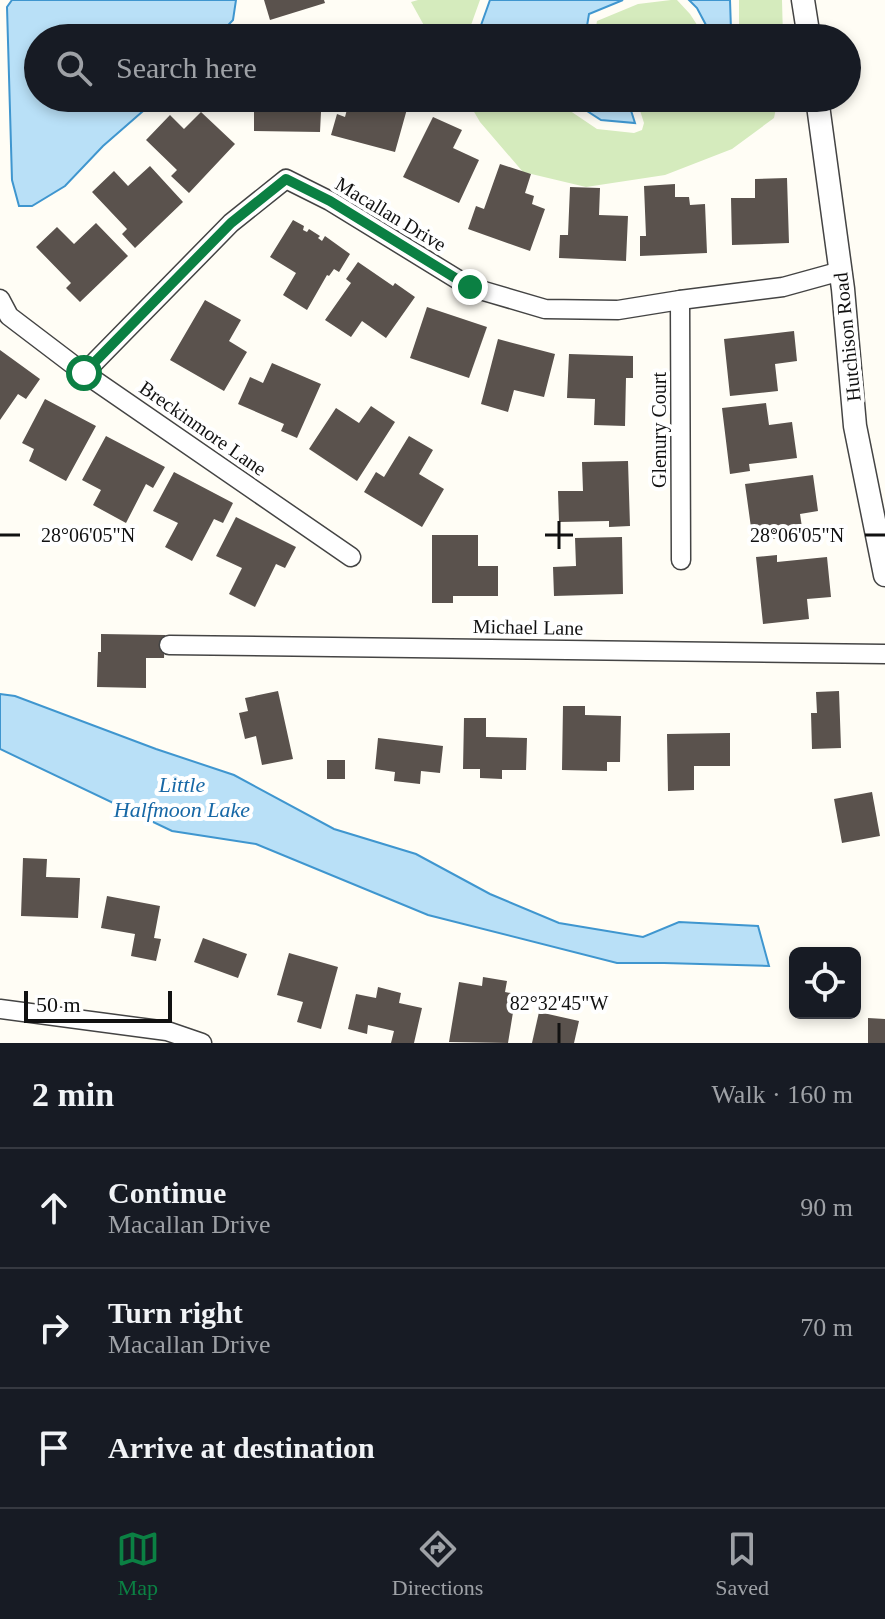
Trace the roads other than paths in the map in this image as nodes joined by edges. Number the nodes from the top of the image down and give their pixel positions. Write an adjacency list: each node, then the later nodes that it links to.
1 (803, 0): 2 (street)
2 (807, 24)
3 (819, 112): 4 (street, Hutchison Road)
4 (841, 271): 6 (street, Macallan Drive); 10 (street, Hutchison Road)
5 (0, 299): 7 (street, Breckinmore Lane)
6 (680, 300): 7 (street, Macallan Drive); 9 (street, Glenury Court)
7 (84, 373): 8 (street, Breckinmore Lane)
8 (351, 557)
9 (681, 560)
10 (885, 575)
11 (169, 645): 12 (street, Michael Lane)
12 (885, 654)
13 (0, 1009): 14 (street)
14 (202, 1043)

